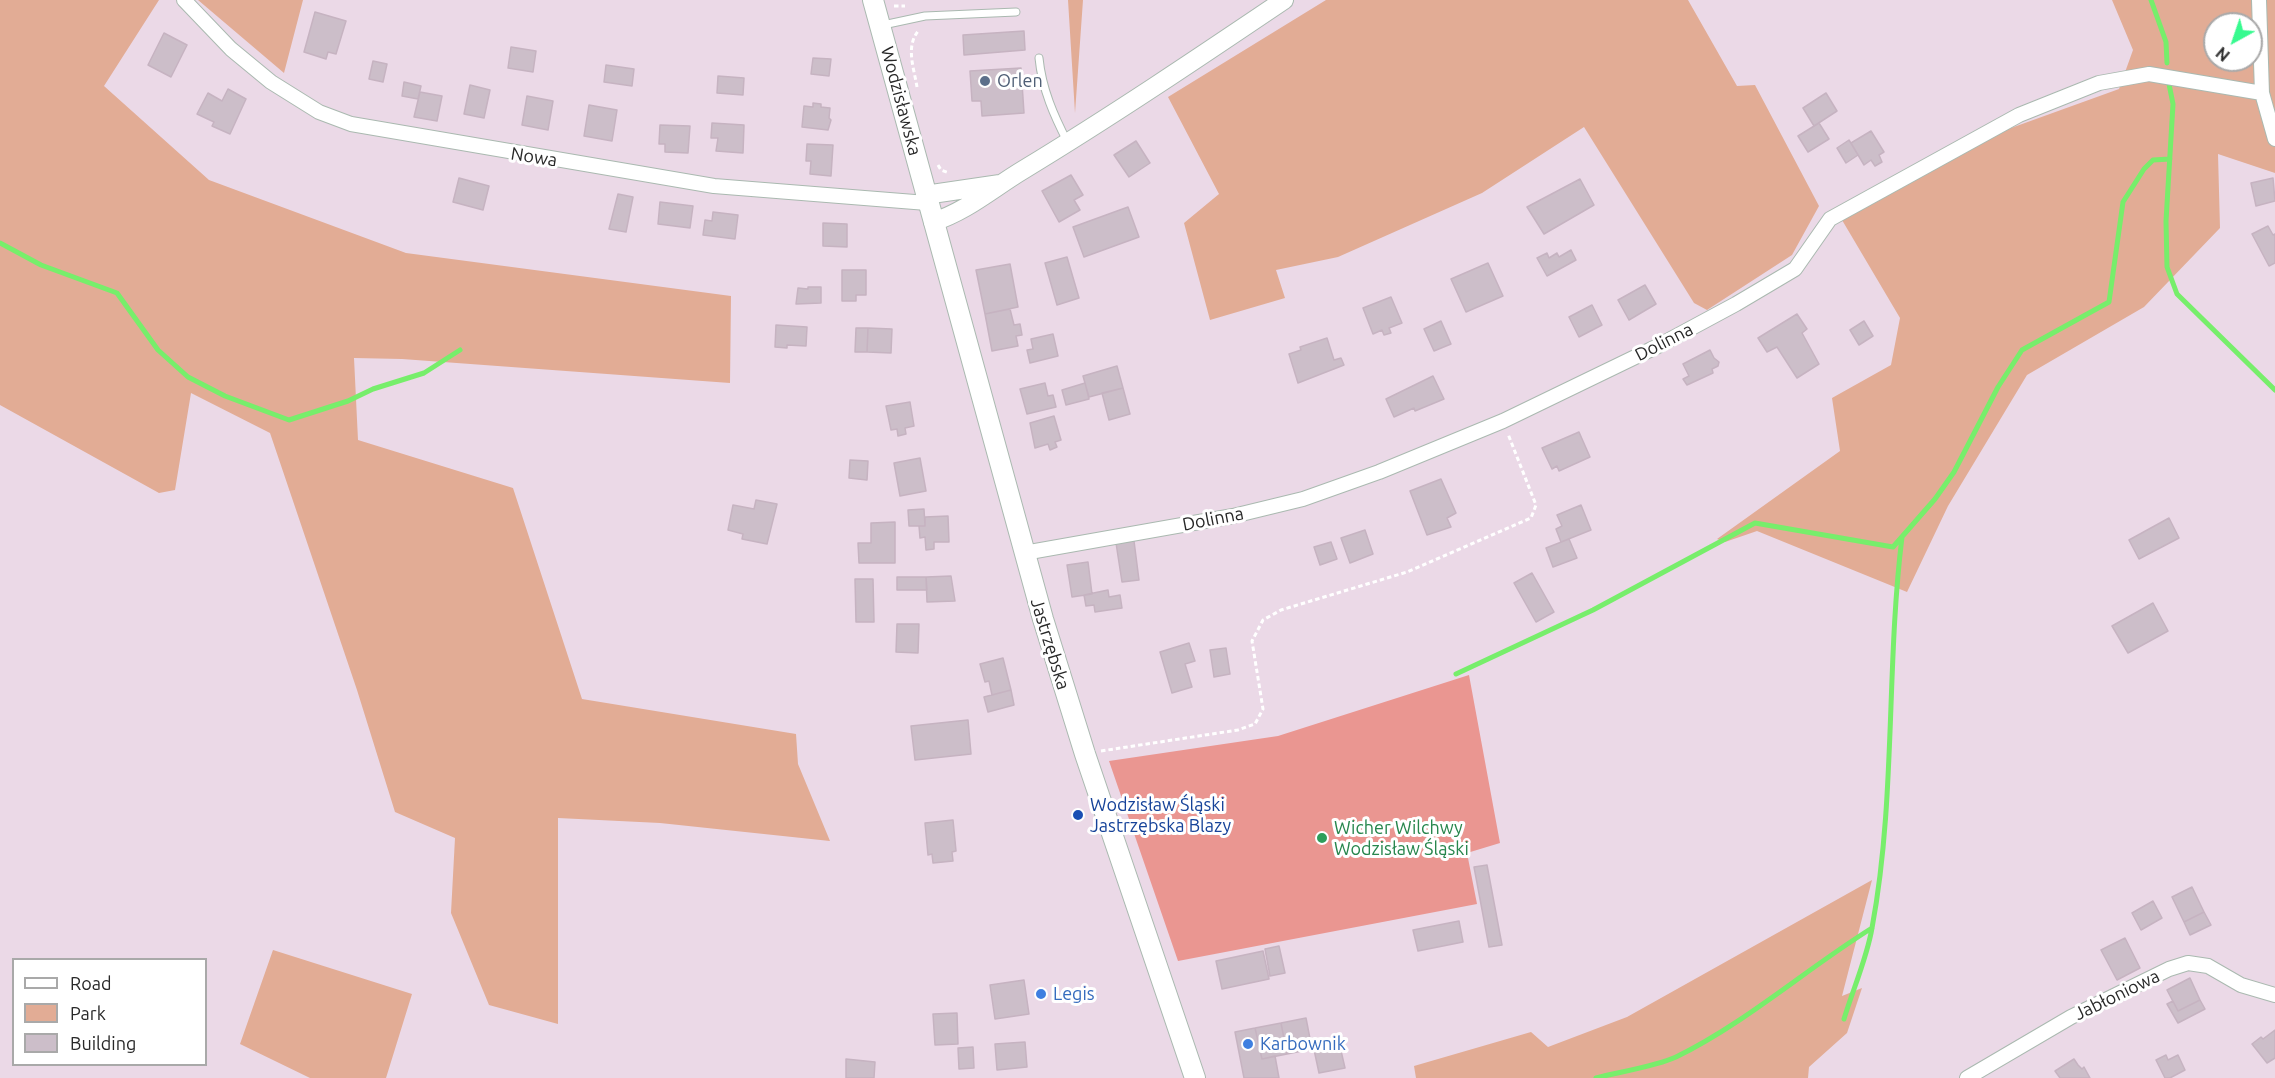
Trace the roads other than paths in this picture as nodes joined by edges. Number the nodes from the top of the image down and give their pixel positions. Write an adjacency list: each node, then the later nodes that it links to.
1 (184, 0): 12 (street, Nowa)
2 (1284, 0): 10 (street)
3 (2259, 0): 8 (street)
4 (882, 2): 6 (main road, Wodzisławska)
5 (1016, 12): 6 (lane)
6 (881, 26): 12 (main road, Wodzisławska)
7 (1039, 58): 10 (lane)
8 (2262, 93): 9 (street); 14 (street, Dolinna)
9 (2275, 139)
10 (1068, 143): 11 (street)
11 (1000, 183): 12 (street); 13 (street)
12 (926, 199): 13 (main road, Jastrzębska)
13 (933, 222): 14 (main road, Jastrzębska)
14 (1024, 553): 16 (main road, Jastrzębska)
15 (2275, 995): 17 (street, Jabłoniowa)
16 (1195, 1078)
17 (1967, 1078)

